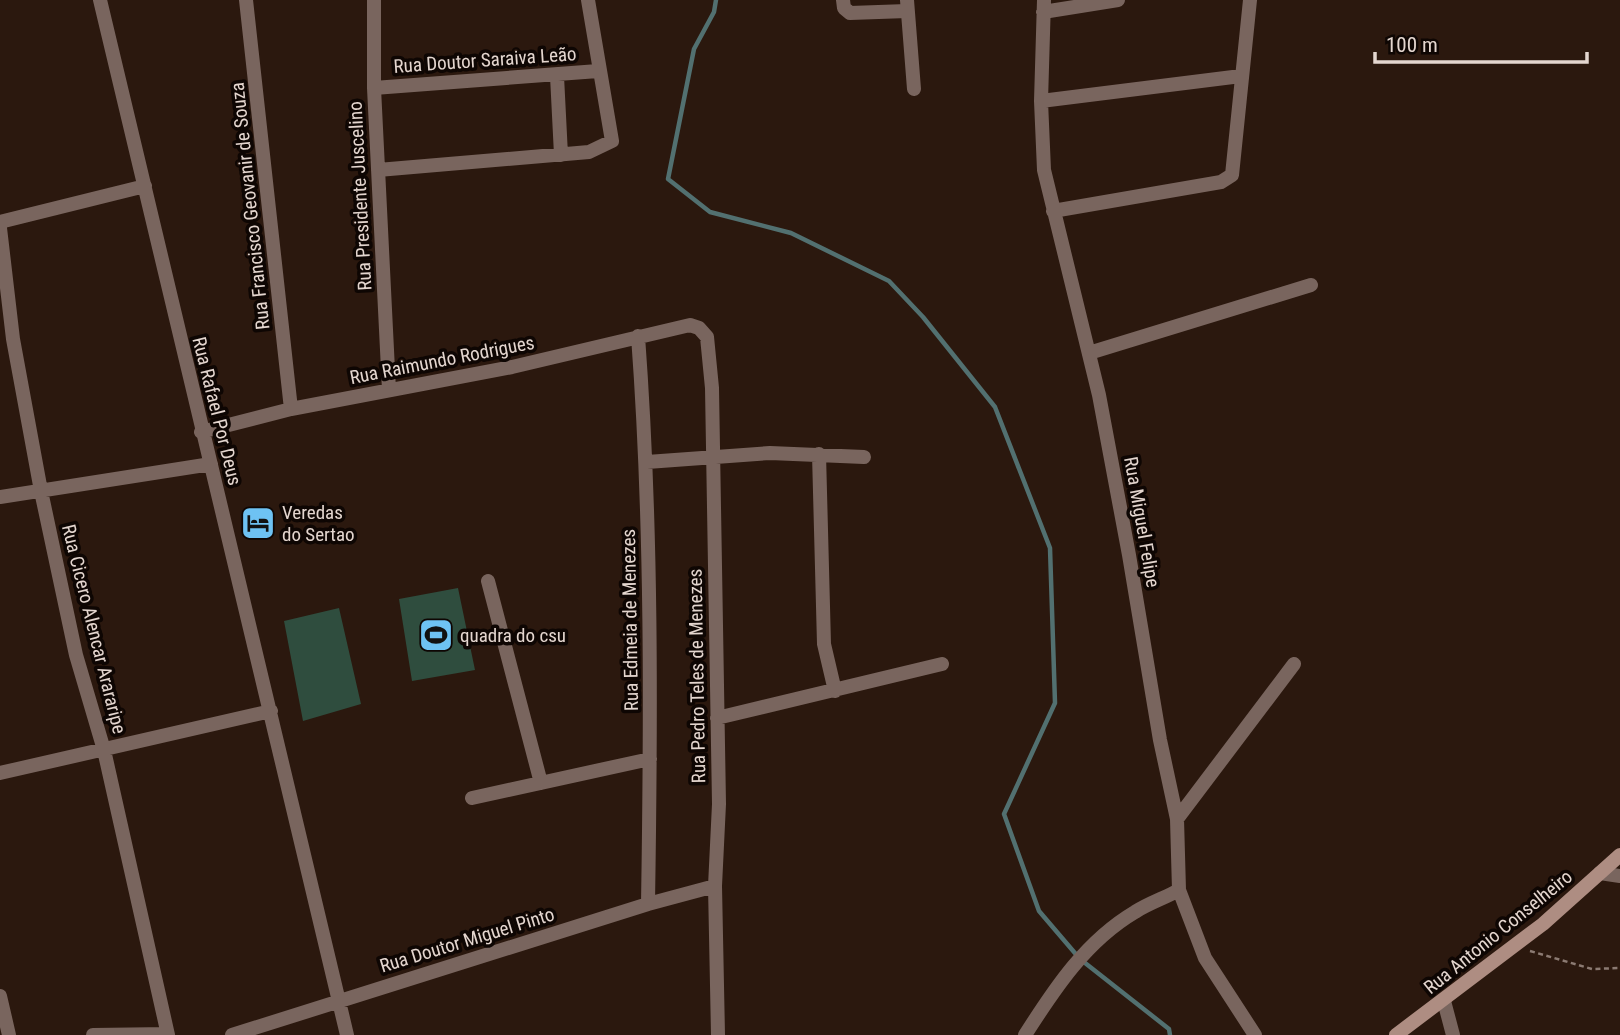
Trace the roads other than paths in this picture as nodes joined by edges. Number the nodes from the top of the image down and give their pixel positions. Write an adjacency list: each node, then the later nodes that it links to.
1 (100, 0): 18 (street, Rua Rafael Por Deus)
2 (246, 0): 27 (street, Rua Francisco Geovanir de Souza)
3 (374, 0): 13 (street, Rua Presidente Juscelino)
4 (587, 0): 10 (street)
5 (843, 0): 8 (street)
6 (1118, 0): 9 (street)
7 (1250, 0): 12 (street)
8 (907, 6): 14 (street)
9 (1043, 6): 15 (street, Rua Miguel Felipe)
10 (598, 71): 11 (street, Rua Doutor Saraiva Leão); 16 (street)
11 (557, 76): 13 (street, Rua Doutor Saraiva Leão); 16 (street)
12 (1241, 76): 15 (street); 19 (street)
13 (374, 88): 17 (street, Rua Presidente Juscelino)
14 (914, 89)
15 (1041, 101): 19 (street, Rua Miguel Felipe)
16 (561, 155): 17 (street)
17 (378, 170): 26 (street, Rua Presidente Juscelino)
18 (145, 186): 20 (street); 28 (street, Rua Rafael Por Deus)
19 (1053, 211): 25 (street, Rua Miguel Felipe)
20 (0, 222)
21 (0, 228): 34 (street, Rua Cicero Alencar Arararipe)
22 (1311, 285): 25 (street)
23 (690, 325): 24 (street, Rua Raimundo Rodrigues); 30 (street, Rua Pedro Teles de Menezes)
24 (638, 336): 26 (street, Rua Raimundo Rodrigues); 32 (street, Rua Edmeia de Menezes)
25 (1089, 353): 47 (street, Rua Miguel Felipe)
26 (389, 390): 27 (street, Rua Raimundo Rodrigues)
27 (291, 409): 28 (street, Rua Raimundo Rodrigues)
28 (201, 432): 33 (street, Rua Rafael Por Deus)
29 (819, 454): 30 (street); 31 (street); 39 (street)
30 (712, 456): 32 (street); 41 (street, Rua Pedro Teles de Menezes)
31 (864, 457)
32 (648, 462): 43 (street, Rua Edmeia de Menezes)
33 (211, 464): 34 (street); 40 (street, Rua Rafael Por Deus)
34 (41, 491): 35 (street); 42 (street, Rua Cicero Alencar Arararipe)
35 (0, 496)
36 (488, 581): 45 (street)
37 (942, 664): 39 (street)
38 (1294, 664): 47 (street)
39 (835, 691): 41 (street)
40 (271, 710): 42 (street); 55 (street, Rua Rafael Por Deus)
41 (717, 718): 51 (street, Rua Pedro Teles de Menezes)
42 (104, 750): 44 (street); 57 (street, Rua Cicero Alencar Arararipe)
43 (650, 759): 45 (street); 53 (street, Rua Edmeia de Menezes)
44 (0, 773)
45 (541, 783): 46 (street)
46 (472, 798)
47 (1177, 819): 52 (street, Rua Miguel Felipe)
48 (1620, 855): 49 (street, Rua Antonio Conselheiro)
49 (1601, 873): 50 (street); 56 (street, Rua Antonio Conselheiro)
50 (1620, 876)
51 (715, 886): 53 (street, Rua Doutor Miguel Pinto); 62 (street, Rua Pedro Teles de Menezes)
52 (1179, 890): 63 (street); 64 (street, Rua Miguel Felipe)
53 (648, 904): 55 (street, Rua Doutor Miguel Pinto)
54 (0, 996): 58 (street)
55 (339, 1000): 60 (street, Rua Doutor Miguel Pinto); 61 (street, Rua Rafael Por Deus)
56 (1444, 1001): 65 (street, Rua Antonio Conselheiro); 66 (street)
57 (168, 1034): 59 (street)
58 (9, 1035)
59 (93, 1035)
60 (232, 1035)
61 (347, 1035)
62 (718, 1035)
63 (1025, 1035)
64 (1255, 1035)
65 (1396, 1035)
66 (1453, 1035)

